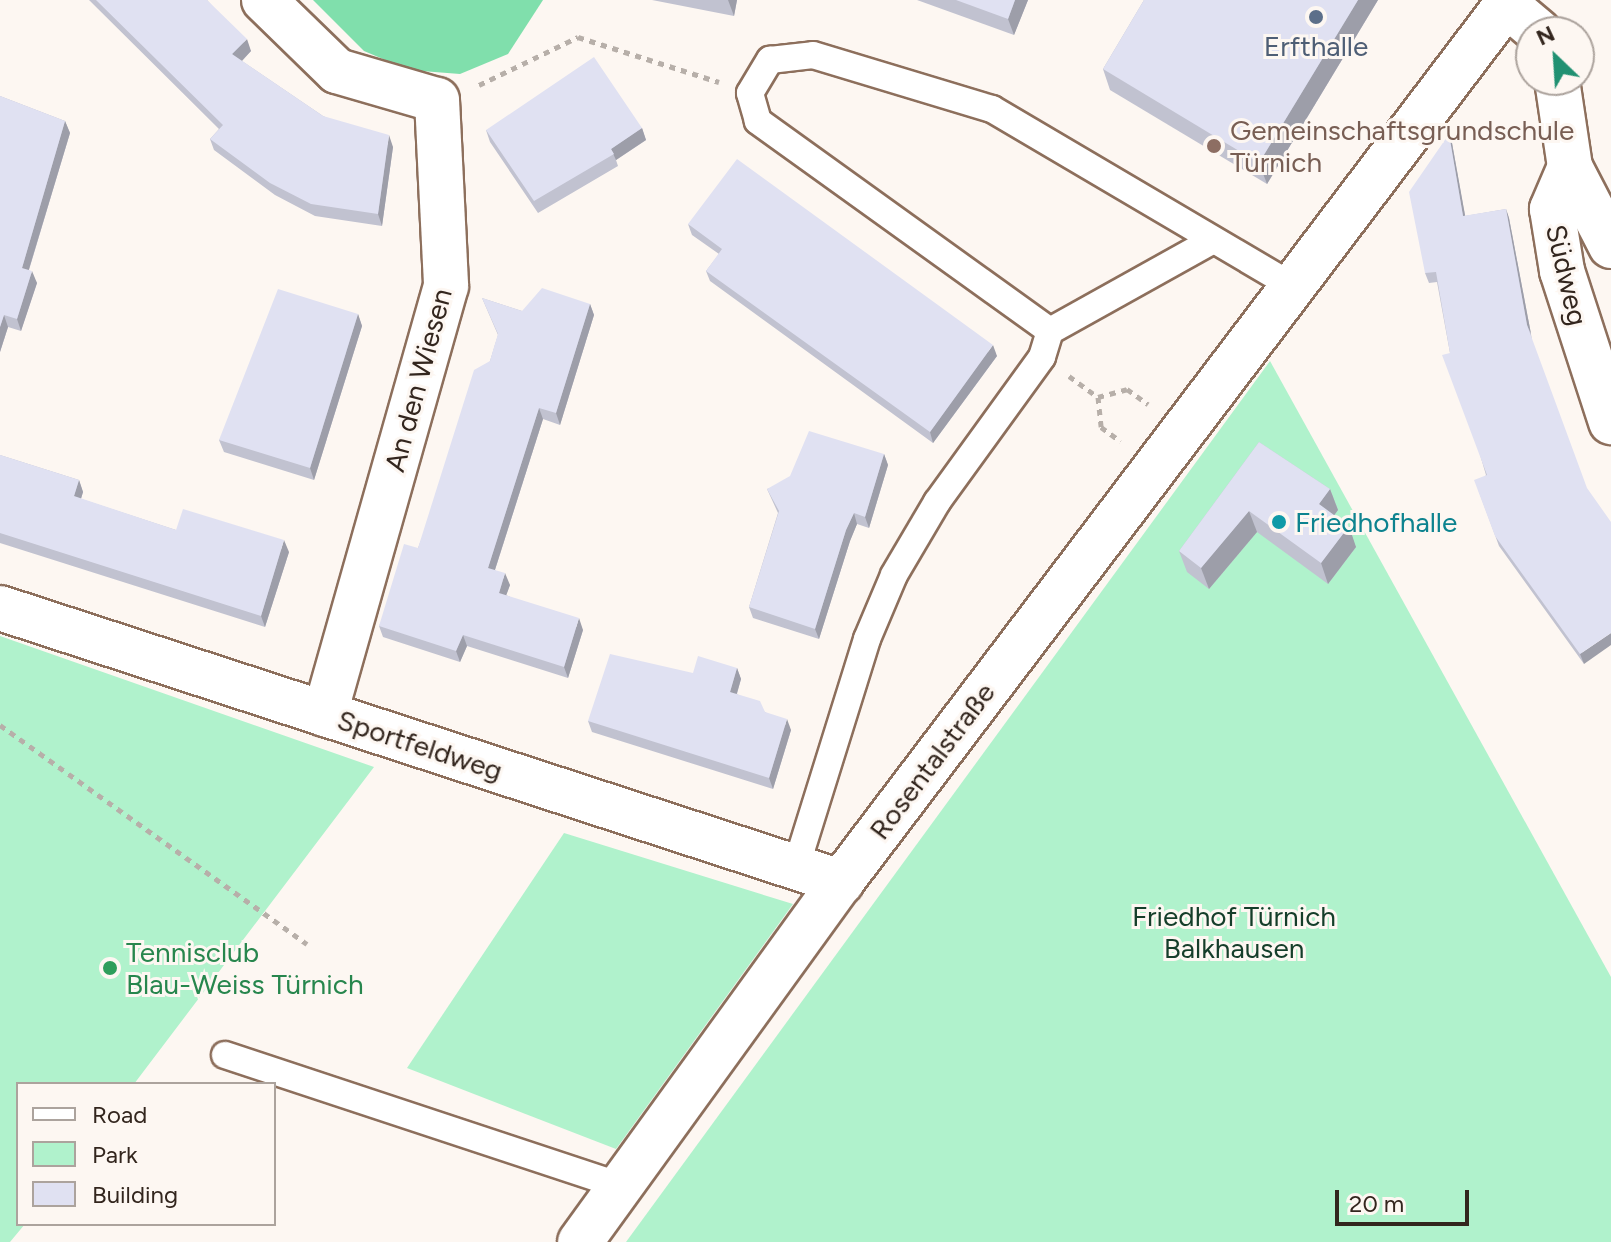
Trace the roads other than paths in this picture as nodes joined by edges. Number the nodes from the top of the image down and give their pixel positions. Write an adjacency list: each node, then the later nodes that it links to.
1 (264, 0): 11 (street, An den Wiesen)
2 (1514, 9): 7 (street, Rosentalstraße)
3 (1559, 96): 4 (street)
4 (1570, 167): 6 (street); 9 (street, Südweg)
5 (1208, 243): 7 (lane); 8 (lane); 8 (lane)
6 (1611, 246)
7 (1292, 286): 13 (street, Rosentalstraße)
8 (1050, 331): 12 (lane)
9 (1611, 422)
10 (0, 608): 11 (street, Sportfeldweg)
11 (325, 714): 12 (street, Sportfeldweg)
12 (796, 867): 13 (street, Sportfeldweg)
13 (841, 882): 15 (street, Rosentalstraße)
14 (225, 1055): 15 (lane)
15 (621, 1186): 16 (street, Rosentalstraße)
16 (580, 1242)

